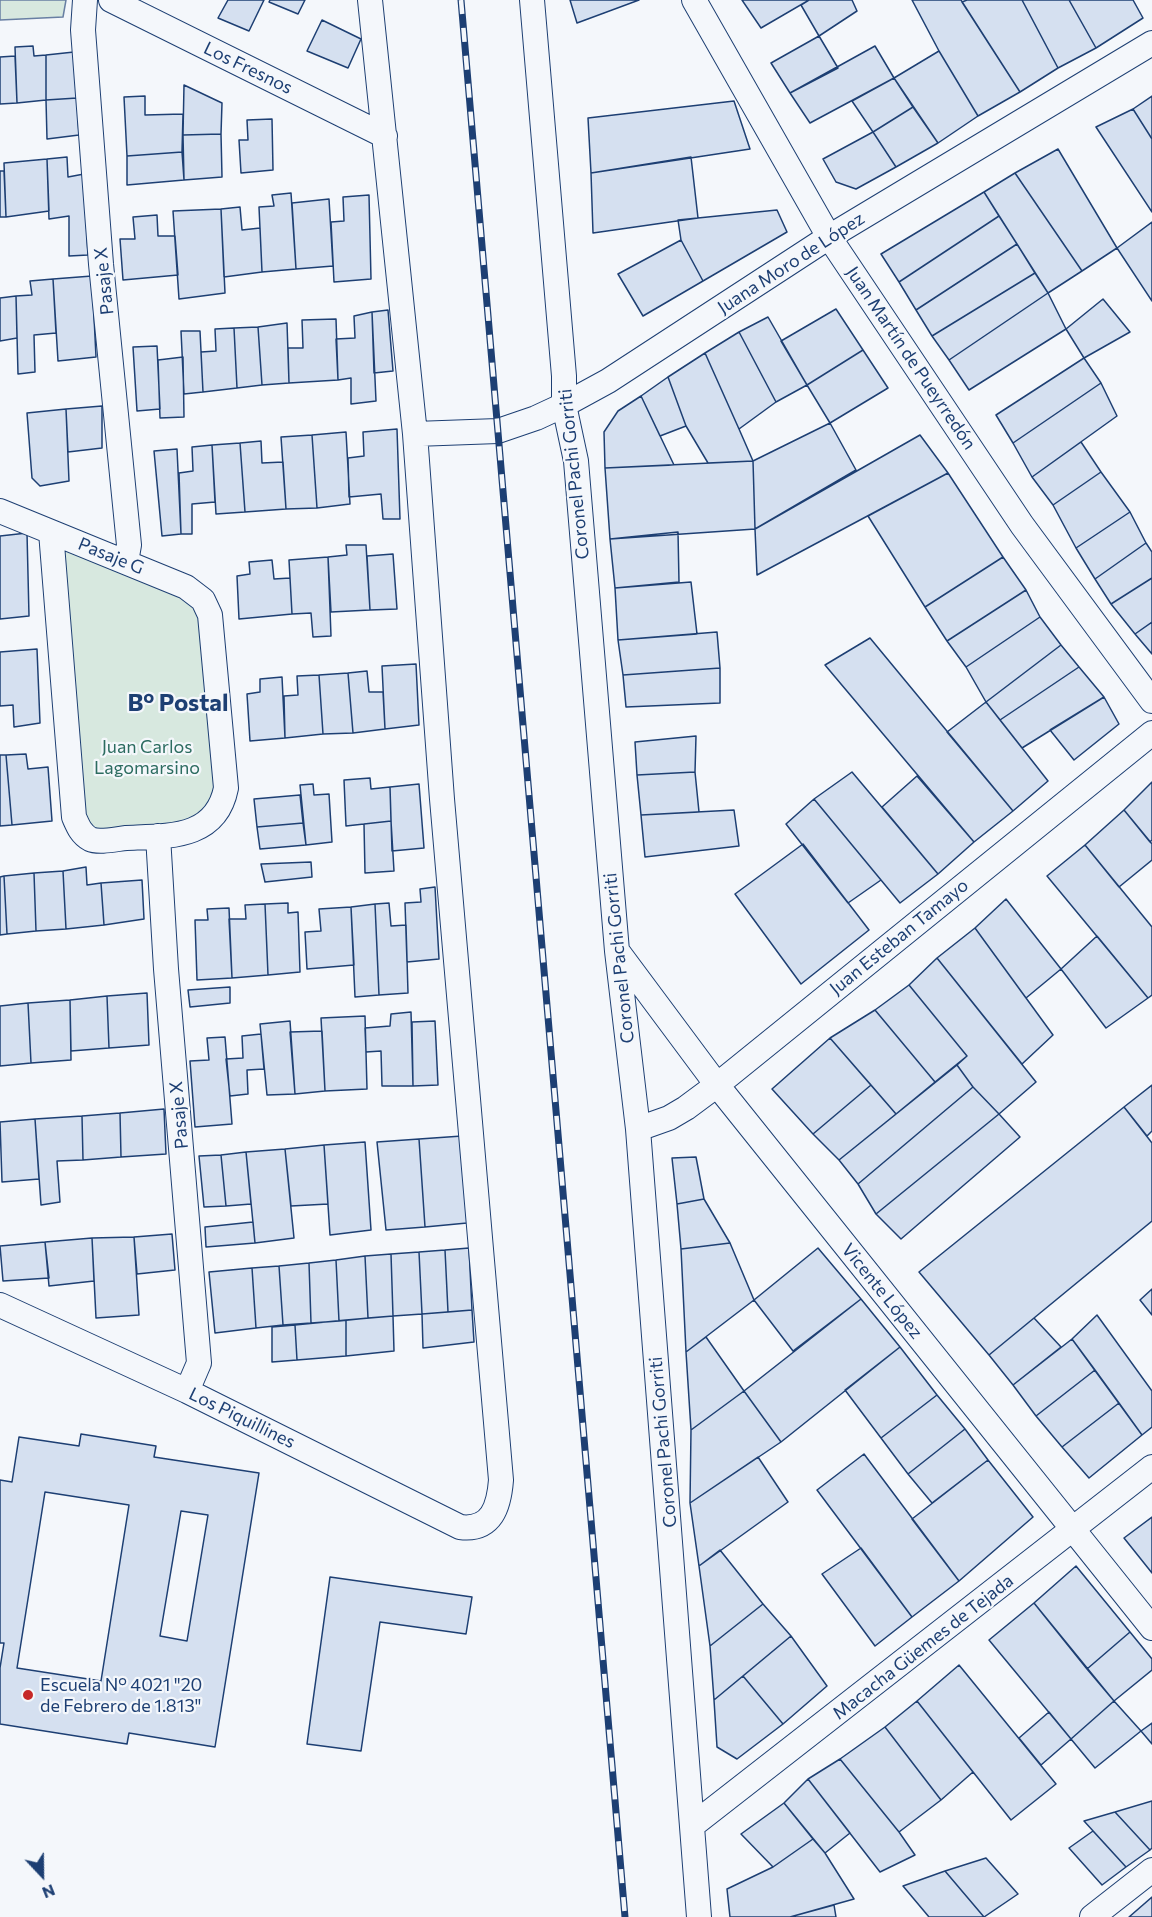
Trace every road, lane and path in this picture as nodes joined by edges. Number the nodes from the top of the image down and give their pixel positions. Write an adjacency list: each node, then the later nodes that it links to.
1 (85, 0): 13 (street, Pasaje X)
2 (111, 0): 7 (street, Los Fresnos)
3 (370, 0): 7 (street)
4 (532, 0): 9 (street, Coronel Pachi Gorriti)
5 (694, 0): 8 (street, Juan Martín de Pueyrredón)
6 (1152, 43): 8 (street, Juana Moro de López)
7 (385, 136): 10 (street)
8 (829, 237): 9 (street, Juana Moro de López); 14 (street, Juan Martín de Pueyrredón)
9 (564, 405): 10 (street, Juana Moro de López); 17 (street, Coronel Pachi Gorriti)
10 (415, 434): 21 (street, Los Piquillines)
11 (0, 511): 12 (street, Pasaje G)
12 (51, 532): 13 (street, Pasaje G); 16 (street)
13 (126, 562): 16 (street, Pasaje G)
14 (1152, 701)
15 (1152, 733): 18 (street, Juan Esteban Tamayo)
16 (158, 836): 21 (street, Pasaje X)
17 (617, 951): 18 (street, Vicente López); 19 (street, Coronel Pachi Gorriti)
18 (717, 1085): 19 (street, Juan Esteban Tamayo); 23 (street, Vicente López)
19 (638, 1129): 25 (street, Coronel Pachi Gorriti)
20 (0, 1305): 21 (street, Los Piquillines)
21 (187, 1391)
22 (1152, 1467): 23 (street, Macacha Güemes de Tejada)
23 (1074, 1530): 24 (street, Vicente López); 25 (street, Macacha Güemes de Tejada)
24 (1152, 1628)
25 (693, 1825): 27 (street, Coronel Pachi Gorriti)
26 (1152, 1870): 28 (street)
27 (699, 1917)
28 (1092, 1917)

